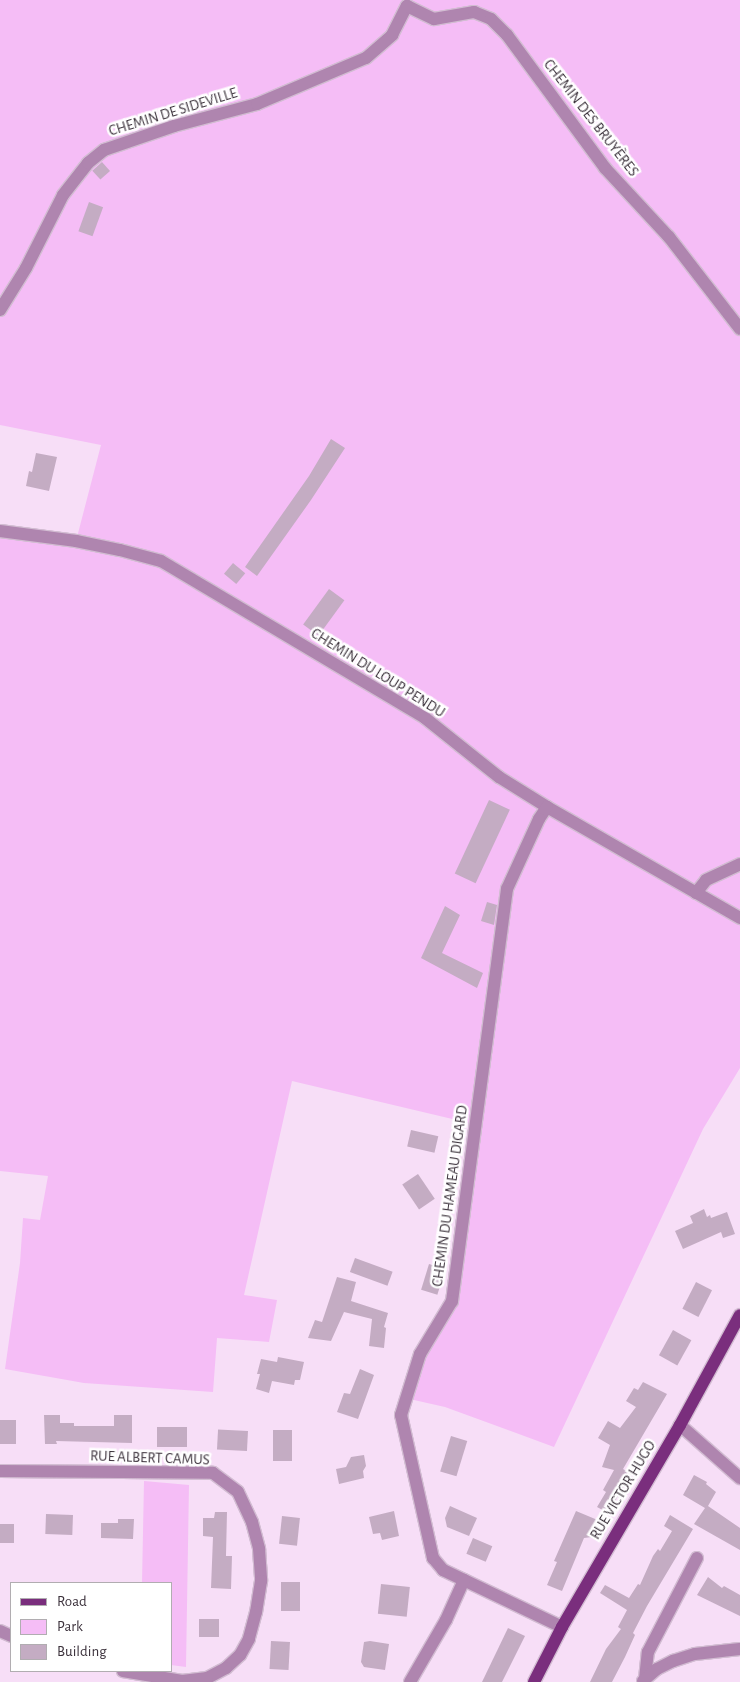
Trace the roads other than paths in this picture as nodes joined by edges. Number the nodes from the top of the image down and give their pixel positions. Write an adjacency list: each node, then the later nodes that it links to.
1 (407, 6): 2 (street, CHEMIN DE SIDEVILLE); 3 (street, CHEMIN DES BRUYÈRES)
2 (0, 310)
3 (740, 329)
4 (0, 531): 5 (street, CHEMIN DU LOUP PENDU)
5 (547, 807): 7 (street, CHEMIN DU LOUP PENDU); 14 (street, CHEMIN DU HAMEAU DIGARD)
6 (740, 864): 7 (street)
7 (696, 893): 8 (street, CHEMIN DU LOUP PENDU)
8 (740, 918)
9 (740, 1315): 10 (main road, RUE VICTOR HUGO)
10 (680, 1426): 12 (street); 15 (main road, RUE VICTOR HUGO)
11 (0, 1471): 17 (street, RUE ALBERT CAMUS)
12 (740, 1478)
13 (697, 1558): 18 (street)
14 (464, 1580): 15 (street, CHEMIN DU HAMEAU DIGARD); 19 (street)
15 (562, 1627): 20 (main road, RUE VICTOR HUGO)
16 (740, 1648): 18 (street)
17 (129, 1672)
18 (643, 1680)
19 (410, 1682)
20 (534, 1682)

